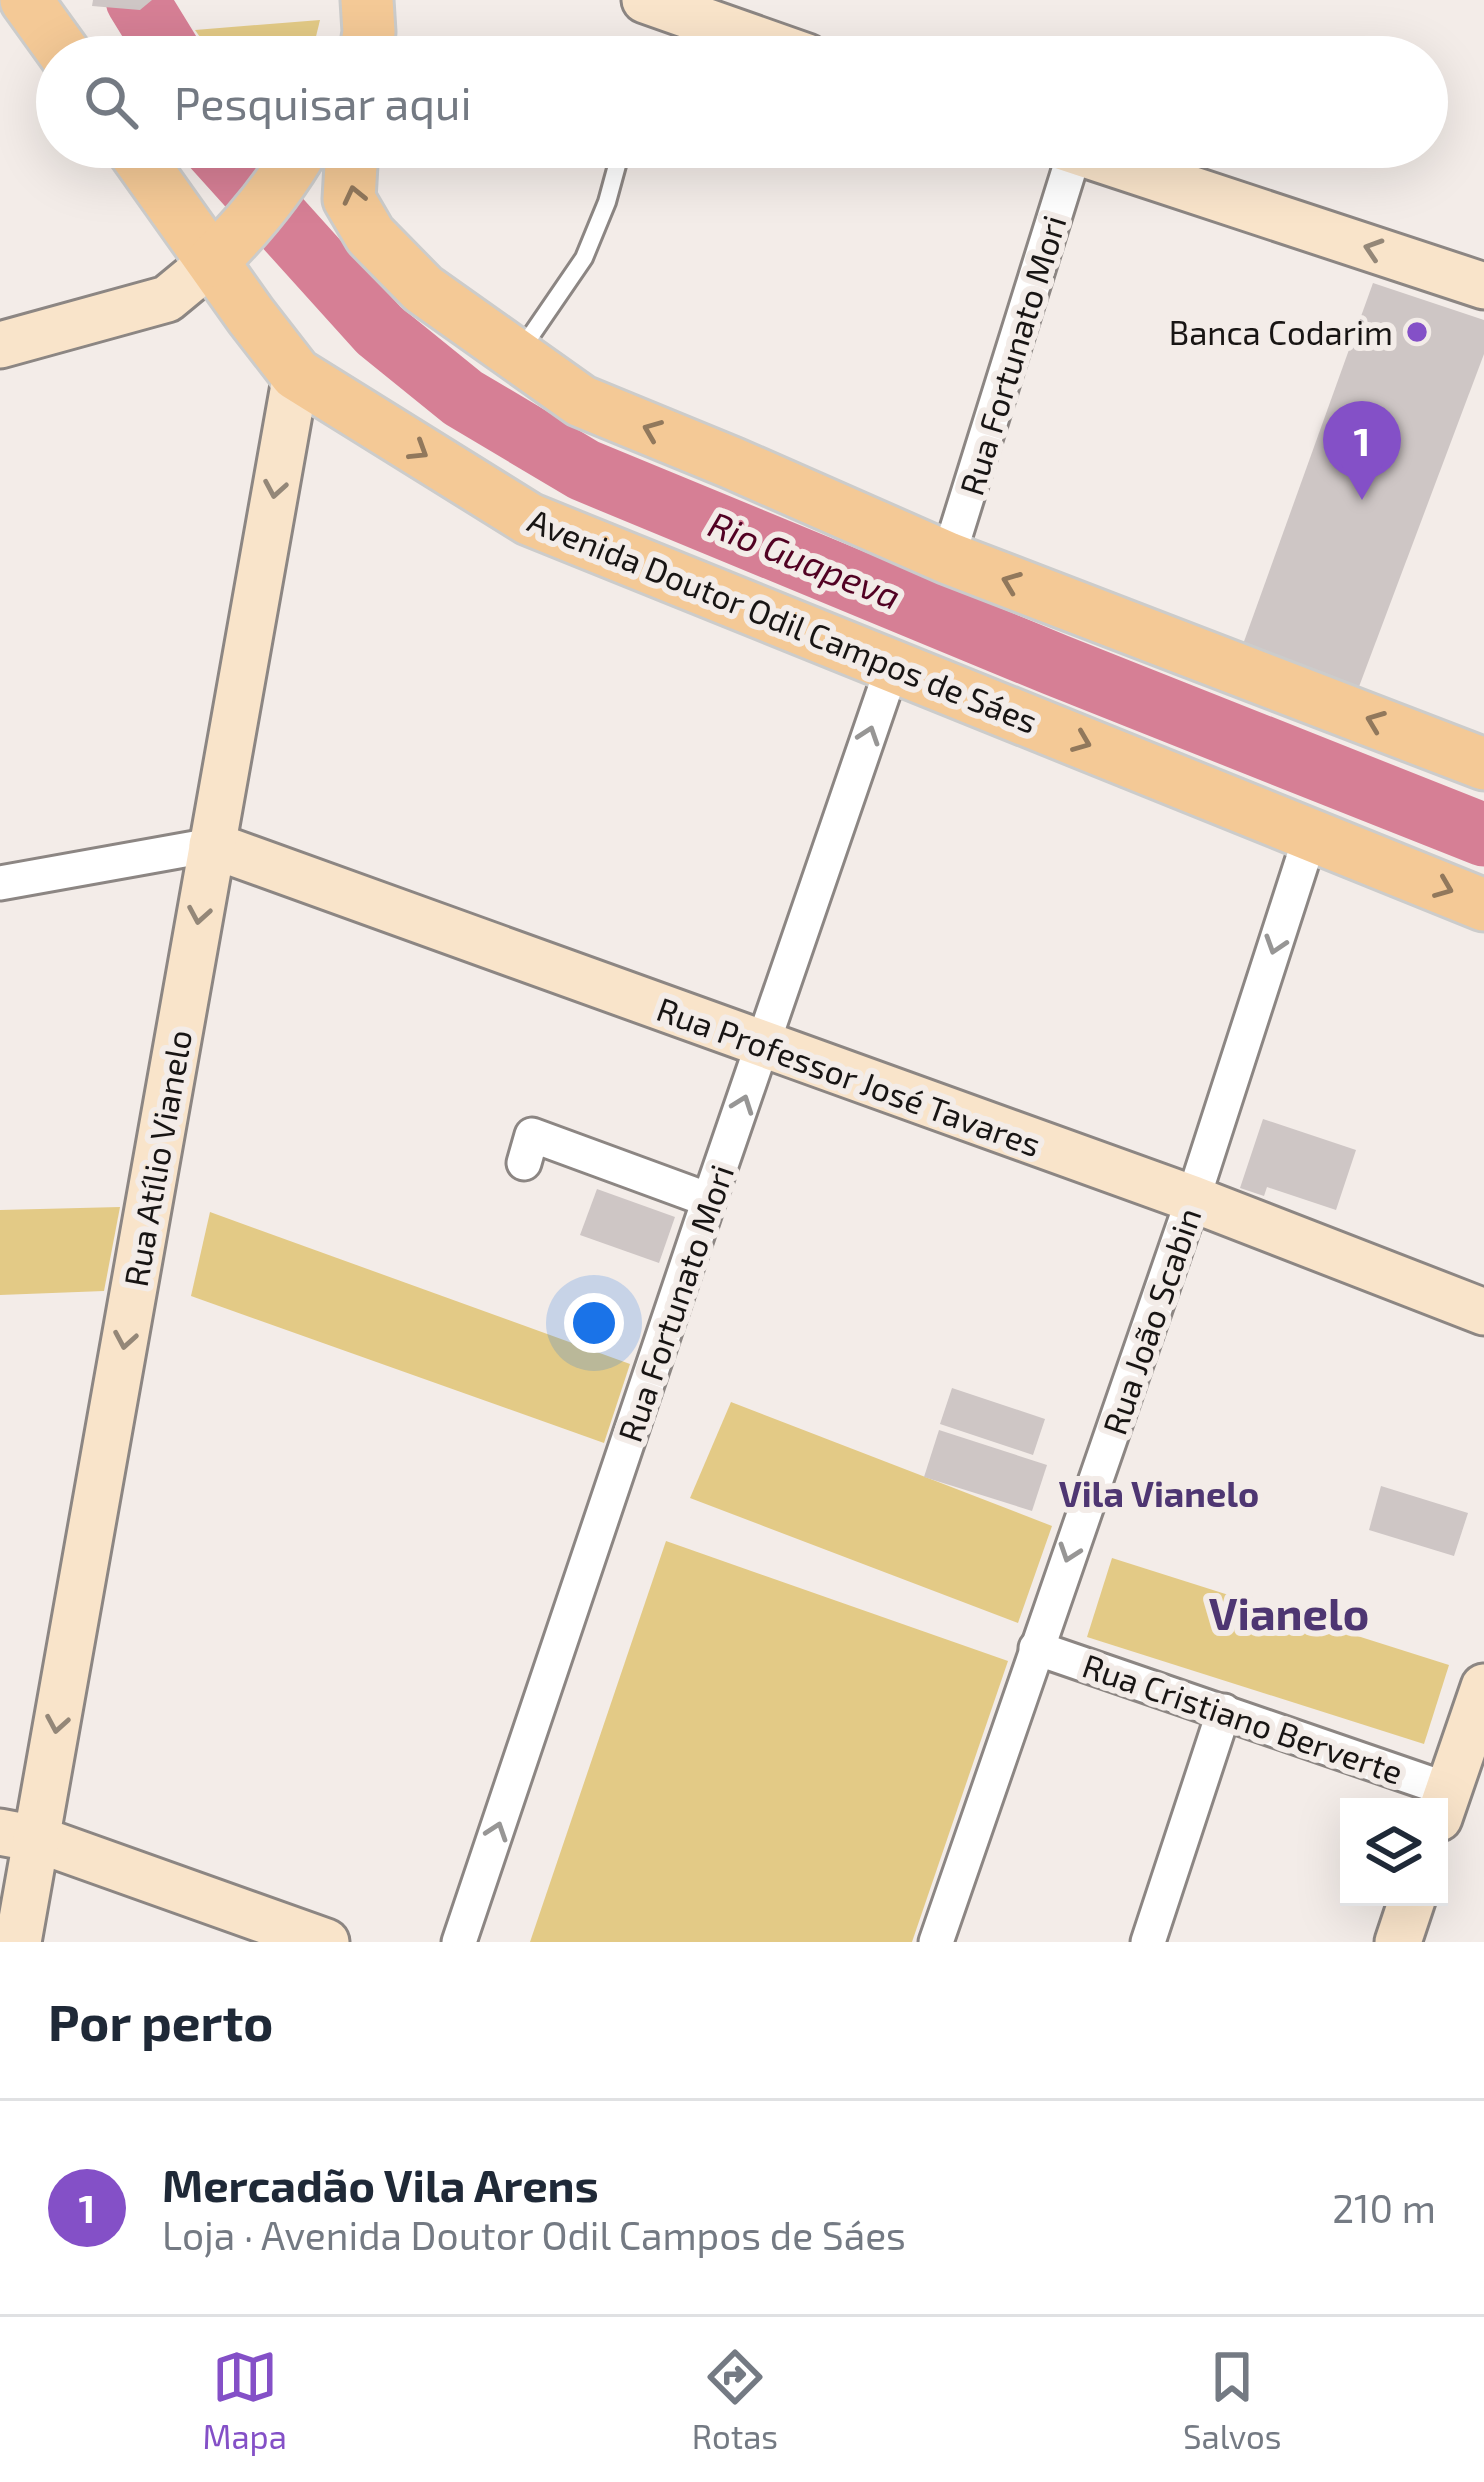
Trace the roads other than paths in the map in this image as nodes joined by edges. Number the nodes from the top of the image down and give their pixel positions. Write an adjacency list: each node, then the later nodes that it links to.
1 (26, 0): 3 (main road)
2 (645, 0): 4 (street)
3 (52, 36)
4 (747, 36)
5 (150, 168): 11 (main road, Avenida Doutor Odil Campos de Sáes)
6 (288, 168): 11 (main road)
7 (351, 168): 14 (main road, one-way to 7)
8 (616, 168): 14 (lane)
9 (1063, 168): 16 (street, Rua Fortunato Mori)
10 (1127, 168): 12 (street, one-way to 10)
11 (224, 250): 13 (street); 15 (main road, Avenida Doutor Odil Campos de Sáes)
12 (1484, 286)
13 (0, 345)
14 (517, 356): 16 (main road, one-way to 14)
15 (296, 374): 17 (main road, Avenida Doutor Odil Campos de Sáes, one-way to 17); 20 (street, Rua Atílio Vianelo, one-way to 20)
16 (948, 558): 18 (main road, one-way to 16)
17 (892, 665): 19 (main road, Avenida Doutor Odil Campos de Sáes, one-way to 19); 23 (street, Rua Fortunato Mori, one-way to 17)
18 (1484, 764)
19 (1311, 834): 22 (main road, Avenida Doutor Odil Campos de Sáes, one-way to 22); 25 (street, Rua João Scabin, one-way to 25)
20 (212, 844): 21 (street); 23 (street, Rua Professor José Tavares); 33 (street, Rua Atílio Vianelo, one-way to 33)
21 (0, 883)
22 (1484, 905)
23 (764, 1046): 25 (street, Rua Professor José Tavares); 26 (street, Rua Fortunato Mori, one-way to 23)
24 (524, 1163): 26 (street)
25 (1193, 1199): 27 (street, Rua Professor José Tavares); 28 (street, Rua João Scabin, one-way to 28)
26 (709, 1200): 37 (street, Rua Fortunato Mori, one-way to 26)
27 (1484, 1312)
28 (1036, 1648): 30 (street, Rua Cristiano Berverte); 38 (street, Rua João Scabin)
29 (1484, 1687): 32 (street)
30 (1224, 1711): 31 (street, Rua Cristiano Berverte); 39 (street)
31 (1430, 1798)
32 (1446, 1798)
33 (18, 1835): 35 (street, Rua Atílio Vianelo); 36 (street)
34 (1410, 1906): 40 (street)
35 (18, 1942)
36 (326, 1942)
37 (460, 1942)
38 (936, 1942)
39 (1148, 1942)
40 (1398, 1942)

